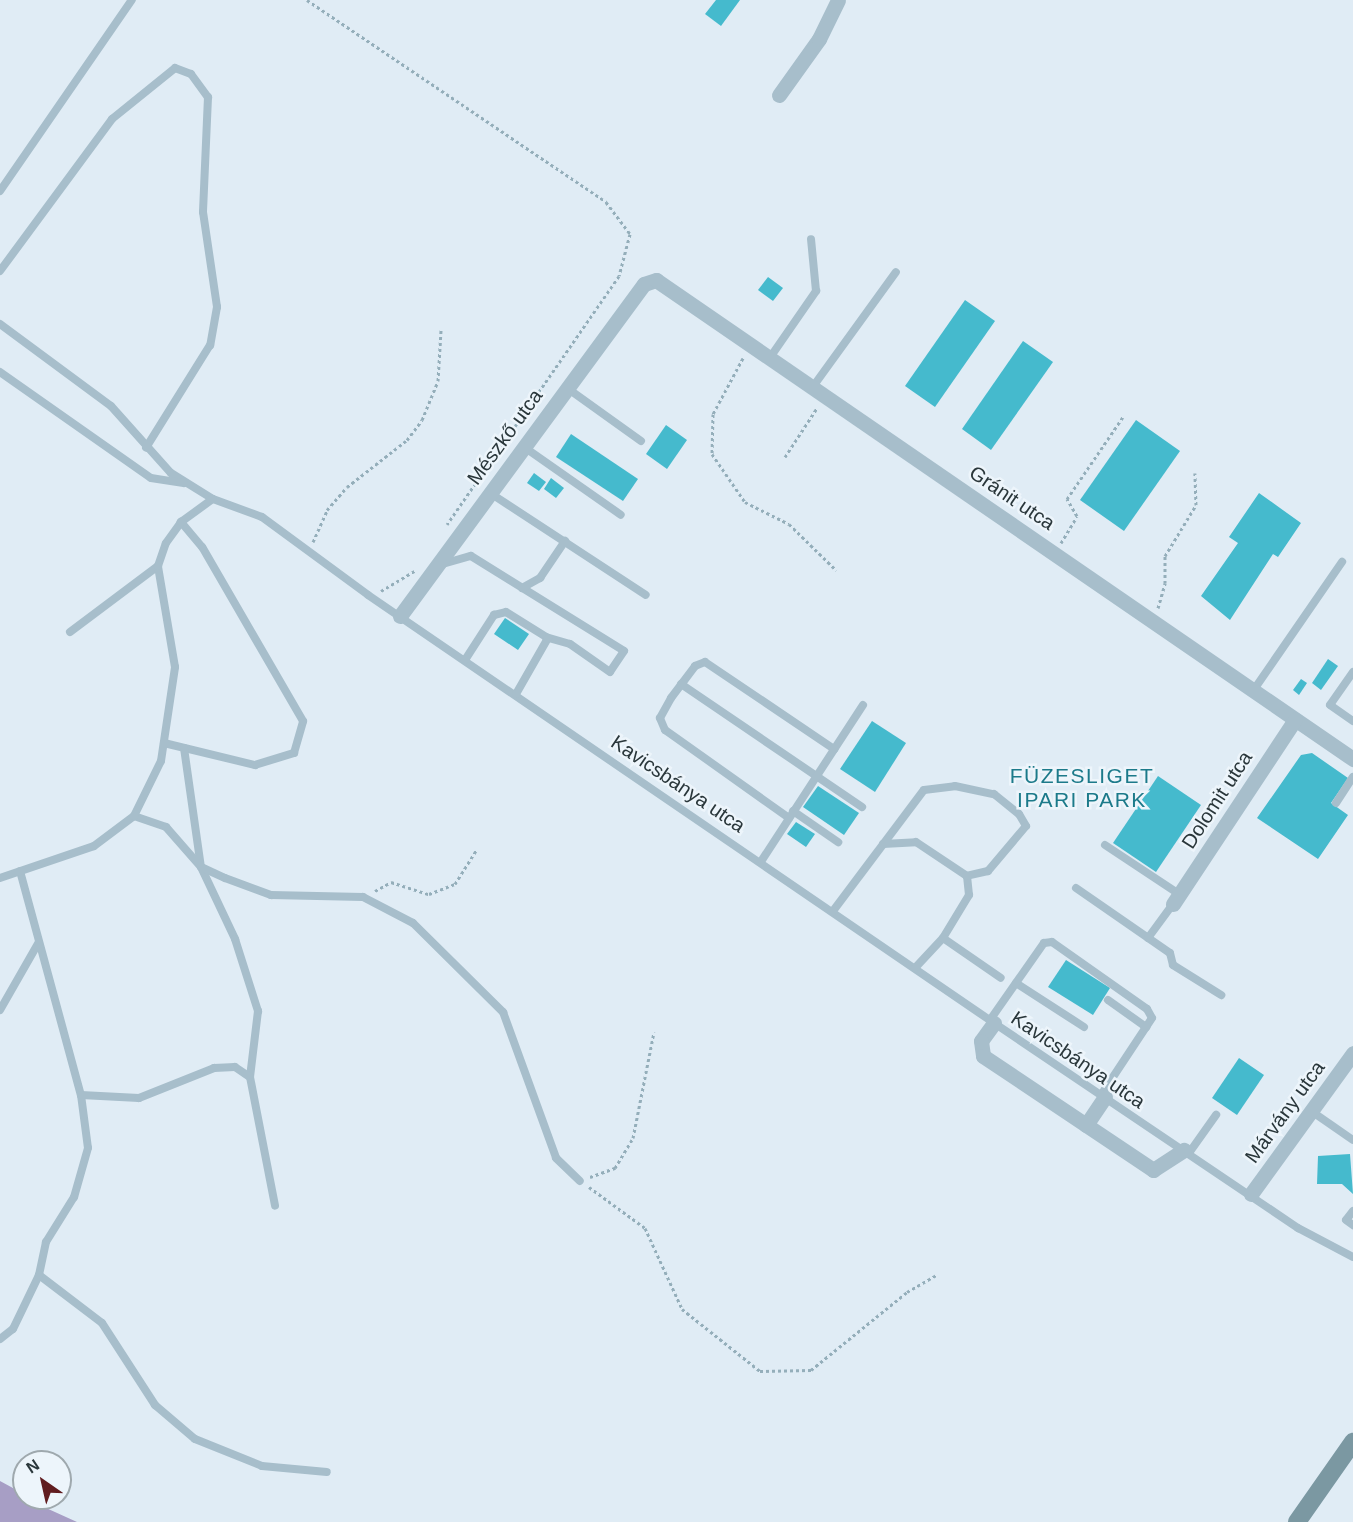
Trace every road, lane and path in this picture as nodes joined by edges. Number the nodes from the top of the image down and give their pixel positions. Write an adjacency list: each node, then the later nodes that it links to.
1 (132, 0): 5 (lane)
2 (307, 0): 28 (path)
3 (838, 0): 4 (street)
4 (779, 95)
5 (0, 191)
6 (811, 240): 13 (lane)
7 (0, 271): 20 (lane)
8 (896, 272): 16 (lane)
9 (644, 284): 12 (street, Gránit utca); 15 (street, Mészkő utca)
10 (0, 324): 20 (lane, Kavicsbánya utca)
11 (441, 330): 31 (path)
12 (750, 346): 13 (street, Gránit utca); 36 (path)
13 (769, 359): 16 (street, Gránit utca)
14 (0, 372): 23 (lane)
15 (567, 388): 18 (lane); 19 (street, Mészkő utca)
16 (819, 393): 21 (path); 30 (street, Gránit utca)
17 (1123, 417): 30 (path)
18 (641, 441)
19 (524, 447): 24 (street, Mészkő utca); 26 (lane)
20 (146, 448): 23 (lane, Kavicsbánya utca)
21 (785, 458)
22 (1195, 473): 41 (path)
23 (187, 483): 25 (lane, Kavicsbánya utca)
24 (490, 493): 29 (lane); 35 (street, Mészkő utca)
25 (213, 499): 27 (lane); 31 (lane, Kavicsbánya utca)
26 (621, 515)
27 (182, 522): 34 (lane); 53 (lane)
28 (441, 533)
29 (565, 541): 37 (lane); 39 (lane)
30 (1055, 552): 41 (street, Gránit utca)
31 (315, 556): 38 (lane, Kavicsbánya utca)
32 (421, 561): 38 (path)
33 (1342, 562): 47 (lane)
34 (158, 566): 42 (lane); 52 (lane)
35 (437, 566): 37 (lane); 40 (street, Mészkő utca)
36 (836, 570)
37 (522, 588): 43 (lane)
38 (368, 595): 40 (lane, Kavicsbánya utca)
39 (646, 595)
40 (400, 616): 44 (lane, Kavicsbánya utca)
41 (1154, 621): 47 (street, Gránit utca)
42 (70, 632)
43 (546, 637): 44 (lane); 48 (lane)
44 (465, 660): 48 (lane, Kavicsbánya utca)
45 (1353, 672): 51 (lane)
46 (681, 684): 54 (lane); 56 (lane); 60 (lane)
47 (1253, 691): 50 (street, Gránit utca)
48 (516, 694): 66 (lane, Kavicsbánya utca)
49 (863, 705): 54 (lane)
50 (1295, 720): 55 (street, Gránit utca); 73 (street, Dolomit utca)
51 (1353, 722)
52 (164, 743): 53 (lane); 61 (lane)
53 (184, 748): 67 (lane)
54 (834, 749): 56 (lane)
55 (1353, 759)
56 (816, 777): 59 (lane); 60 (lane)
57 (1353, 777): 58 (lane)
58 (1336, 802)
59 (862, 807)
60 (791, 815): 62 (lane); 66 (lane)
61 (134, 816): 67 (lane); 68 (lane)
62 (838, 842)
63 (883, 844): 69 (lane); 69 (lane); 74 (lane)
64 (1105, 844): 73 (lane)
65 (477, 849): 72 (path)
66 (762, 860): 74 (lane, Kavicsbánya utca)
67 (201, 867): 72 (lane); 89 (lane)
68 (20, 871): 70 (lane); 77 (lane)
69 (966, 876): 75 (lane)
70 (0, 878)
71 (1076, 888): 76 (lane)
72 (363, 897): 97 (lane)
73 (1176, 899): 76 (lane)
74 (833, 911): 78 (lane, Kavicsbánya utca)
75 (943, 938): 78 (lane); 79 (lane)
76 (1148, 938): 81 (lane)
77 (39, 942): 83 (lane); 90 (lane)
78 (915, 968): 84 (lane, Kavicsbánya utca)
79 (1001, 978)
80 (1016, 983): 84 (lane); 85 (lane); 86 (lane)
81 (1221, 995)
82 (1108, 1000): 86 (lane)
83 (0, 1010)
84 (992, 1022): 91 (lane, Kavicsbánya utca); 94 (street)
85 (1084, 1027)
86 (1146, 1027): 91 (lane)
87 (654, 1032): 97 (path)
88 (1353, 1053): 92 (street, Márvány utca)
89 (250, 1077): 90 (lane); 99 (lane)
90 (81, 1095): 103 (lane)
91 (1103, 1096): 94 (street); 96 (lane, Kavicsbánya utca)
92 (1314, 1113): 95 (lane); 98 (street, Márvány utca)
93 (1216, 1115): 96 (lane)
94 (1086, 1125): 96 (street)
95 (1353, 1140)
96 (1186, 1152): 98 (lane, Kavicsbánya utca)
97 (580, 1181): 104 (path)
98 (1251, 1194): 102 (lane, Kavicsbánya utca)
99 (275, 1206)
100 (1353, 1211): 101 (lane)
101 (1353, 1225)
102 (1353, 1257)
103 (39, 1275): 105 (lane); 107 (lane)
104 (936, 1275)
105 (0, 1339)
106 (1353, 1442): 108 (main road)
107 (327, 1472)
108 (1297, 1522)

